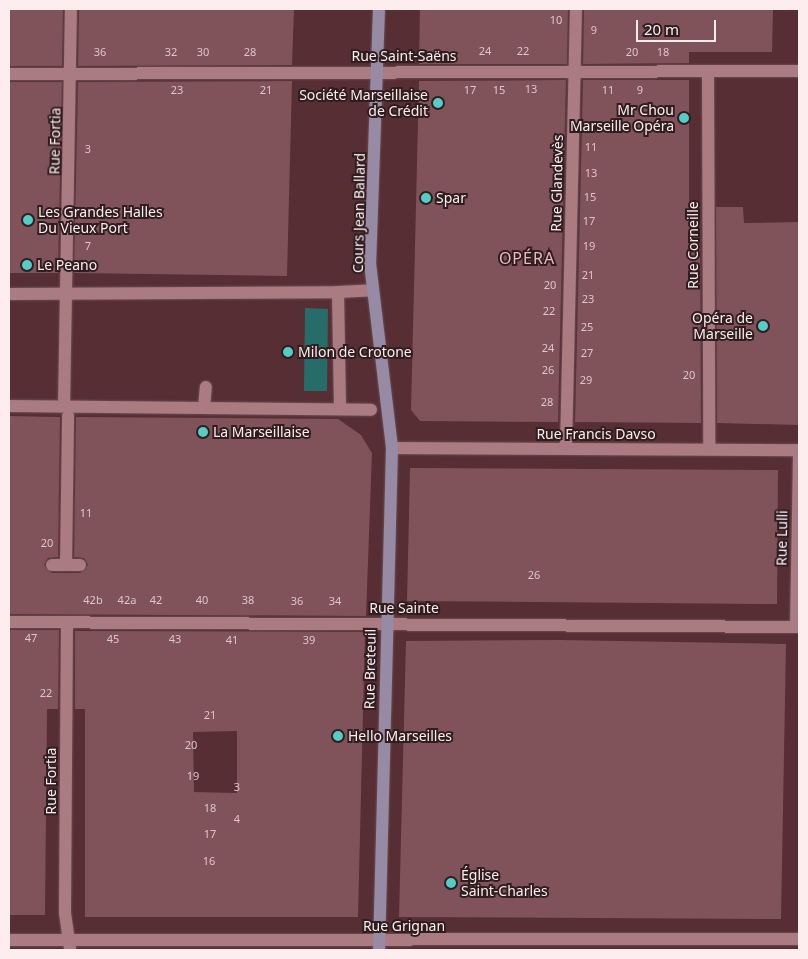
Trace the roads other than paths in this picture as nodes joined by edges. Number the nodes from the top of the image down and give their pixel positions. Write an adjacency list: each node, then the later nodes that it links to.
1 (71, 9): 9 (street, Rue Fortia)
2 (379, 9): 4 (street, Cours Jean Ballard)
3 (576, 9): 5 (street, Rue Glandevès)
4 (377, 70): 5 (street, Rue Saint-Saëns); 9 (street, Rue Saint-Saëns); 10 (street, Cours Jean Ballard)
5 (574, 71): 6 (street, Rue Saint-Saëns); 21 (street, Rue Glandevès)
6 (708, 71): 7 (street, Rue Saint-Saëns); 22 (street, Rue Corneille)
7 (799, 71)
8 (9, 74): 9 (street, Rue Saint-Saëns)
9 (71, 74): 13 (street, Rue Fortia)
10 (373, 290): 11 (street); 20 (street, Cours Jean Ballard)
11 (338, 292): 13 (street); 17 (street)
12 (9, 294): 13 (street)
13 (68, 294): 19 (street, Rue Fortia)
14 (206, 387): 16 (street)
15 (9, 406): 19 (street)
16 (204, 408): 17 (street); 19 (street)
17 (340, 409): 18 (street)
18 (372, 410)
19 (66, 411): 25 (street)
20 (392, 448): 21 (street, Rue Francis Davso); 29 (street, Rue Breteuil)
21 (566, 449): 22 (street, Rue Francis Davso)
22 (709, 449): 23 (street, Rue Francis Davso)
23 (799, 450): 30 (street, Rue Lulli)
24 (52, 565): 25 (street)
25 (66, 565): 26 (street)
26 (80, 565)
27 (9, 622): 28 (street, Rue Sainte)
28 (67, 622): 29 (street, Rue Sainte); 33 (street, Rue Fortia)
29 (386, 622): 30 (street, Rue Sainte); 34 (street, Rue Breteuil)
30 (798, 627)
31 (799, 939): 34 (street, Rue Grignan)
32 (9, 940): 33 (street, Rue Grignan)
33 (69, 945): 34 (street, Rue Grignan)
34 (379, 946)

